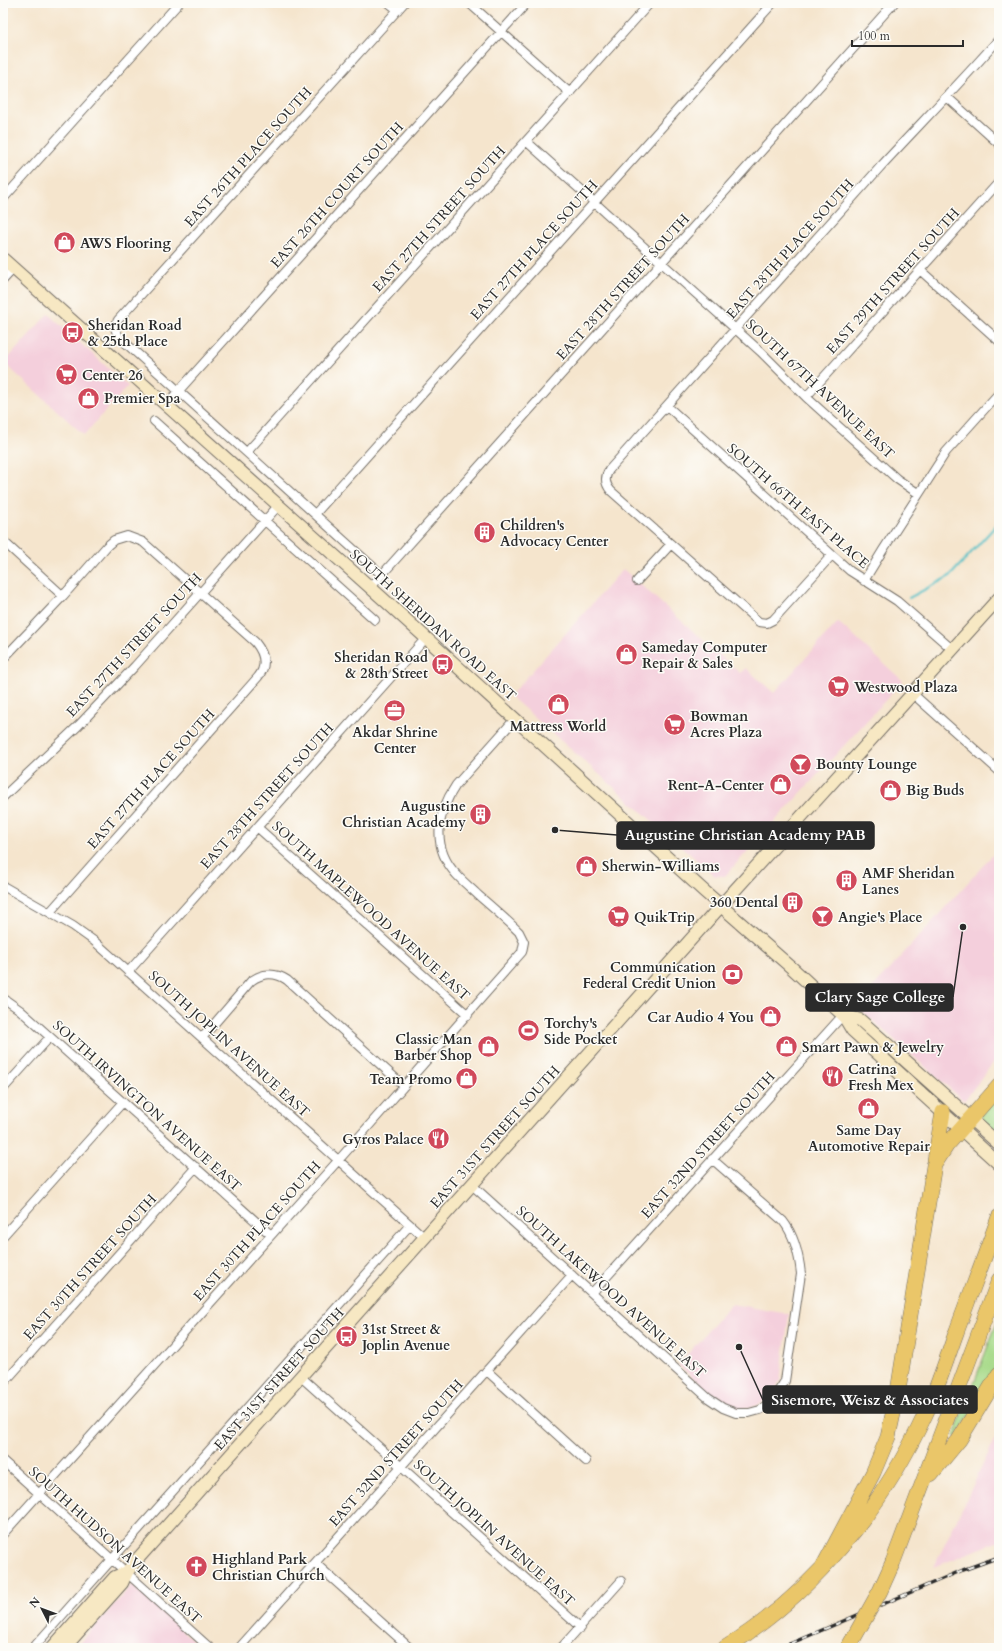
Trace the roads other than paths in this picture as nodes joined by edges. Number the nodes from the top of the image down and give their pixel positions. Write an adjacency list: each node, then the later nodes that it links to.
1 (179, 3): 17 (street)
2 (389, 3): 9 (street)
3 (404, 3): 9 (street, EAST 26TH PLACE SOUTH)
4 (469, 3): 10 (street)
5 (527, 3): 10 (street, EAST 26TH COURT SOUTH)
6 (650, 3): 12 (street, EAST 27TH STREET SOUTH)
7 (773, 3): 18 (street, EAST 27TH PLACE SOUTH)
8 (894, 3): 20 (street, EAST 28TH STREET SOUTH)
9 (398, 10): 25 (street, EAST 26TH PLACE SOUTH)
10 (501, 32): 12 (street); 27 (street, EAST 26TH COURT SOUTH)
11 (999, 39): 13 (street, EAST 28TH PLACE SOUTH)
12 (570, 93): 14 (street, EAST 27TH STREET SOUTH)
13 (947, 97): 15 (street); 24 (street, EAST 28TH PLACE SOUTH)
14 (526, 141): 18 (street, SOUTH 67TH AVENUE EAST); 33 (street, EAST 27TH STREET SOUTH)
15 (999, 144)
16 (999, 182): 22 (street, EAST 29TH STREET SOUTH)
17 (3, 199)
18 (594, 202): 20 (street, SOUTH 67TH AVENUE EAST); 36 (street, EAST 27TH PLACE SOUTH)
19 (3, 259): 21 (main road, SOUTH SHERIDAN ROAD EAST)
20 (661, 263): 24 (street, SOUTH 67TH AVENUE EAST); 41 (street, EAST 28TH STREET SOUTH)
21 (14, 268): 23 (street); 30 (main road, SOUTH SHERIDAN ROAD EAST)
22 (920, 270): 26 (street); 29 (street, EAST 29TH STREET SOUTH)
23 (3, 280)
24 (736, 329): 29 (street, SOUTH 67TH AVENUE EAST); 31 (street, EAST 28TH PLACE SOUTH)
25 (116, 331): 27 (street, SOUTH SHERIDAN ROAD EAST)
26 (999, 341)
27 (179, 390): 30 (street, EAST 26TH COURT SOUTH); 33 (street, SOUTH SHERIDAN ROAD EAST)
28 (999, 392): 34 (street)
29 (806, 398): 34 (street, SOUTH 67TH AVENUE EAST)
30 (166, 405): 35 (main road, SOUTH SHERIDAN ROAD EAST)
31 (667, 406): 39 (street, EAST 28TH PLACE SOUTH); 40 (street, SOUTH 66TH EAST PLACE)
32 (154, 422): 37 (street)
33 (247, 452): 36 (street, SOUTH SHERIDAN ROAD EAST)
34 (919, 494): 43 (street)
35 (278, 506): 37 (street, EAST 27TH STREET SOUTH); 44 (main road, SOUTH SHERIDAN ROAD EAST)
36 (315, 514): 41 (street, SOUTH SHERIDAN ROAD EAST)
37 (265, 521): 45 (street, EAST 27TH STREET SOUTH); 48 (street)
38 (3, 541): 46 (street)
39 (671, 544): 40 (street); 42 (street)
40 (832, 555): 43 (street, SOUTH 66TH EAST PLACE)
41 (382, 574): 44 (street, EAST 28TH STREET SOUTH)
42 (637, 581)
43 (864, 581): 50 (street, SOUTH 66TH EAST PLACE)
44 (370, 588): 49 (main road, SOUTH SHERIDAN ROAD EAST)
45 (200, 592): 46 (street); 55 (street, EAST 27TH STREET SOUTH); 59 (street, EAST 27TH PLACE SOUTH)
46 (63, 596): 51 (street)
47 (999, 598): 50 (main road, EAST 31ST STREET SOUTH)
48 (376, 620)
49 (426, 638): 53 (main road, SOUTH SHERIDAN ROAD EAST); 56 (street, EAST 28TH STREET SOUTH)
50 (952, 650): 52 (main road, EAST 31ST STREET SOUTH)
51 (3, 659)
52 (913, 694): 54 (street); 58 (main road, EAST 31ST STREET SOUTH)
53 (515, 720): 58 (main road, SOUTH SHERIDAN ROAD EAST); 63 (street, EAST 30TH PLACE SOUTH)
54 (999, 771)
55 (3, 797)
56 (257, 827): 60 (street, EAST 28TH STREET SOUTH); 63 (street, SOUTH MAPLEWOOD AVENUE EAST)
57 (3, 886): 59 (street, SOUTH JOPLIN AVENUE EAST)
58 (722, 906): 62 (main road, SOUTH SHERIDAN ROAD EAST); 78 (main road, EAST 31ST STREET SOUTH)
59 (50, 912): 60 (street, SOUTH JOPLIN AVENUE EAST)
60 (128, 972): 65 (street, SOUTH JOPLIN AVENUE EAST)
61 (3, 998): 64 (street, SOUTH IRVINGTON AVENUE EAST)
62 (843, 1014): 70 (main road, SOUTH SHERIDAN ROAD EAST); 71 (main road, SOUTH SHERIDAN ROAD EAST); 73 (street, EAST 32ND STREET SOUTH)
63 (468, 1015): 66 (street, EAST 30TH PLACE SOUTH)
64 (50, 1037): 68 (street); 69 (street, SOUTH IRVINGTON AVENUE EAST)
65 (202, 1038): 66 (street); 74 (street, SOUTH JOPLIN AVENUE EAST)
66 (404, 1086): 74 (street, EAST 30TH PLACE SOUTH)
67 (999, 1086): 71 (highway)
68 (3, 1089)
69 (123, 1102): 77 (street, SOUTH IRVINGTON AVENUE EAST); 82 (street)
70 (942, 1112): 71 (main road, SOUTH SHERIDAN ROAD EAST); 76 (highway)
71 (966, 1124): 72 (main road, SOUTH SHERIDAN ROAD EAST); 75 (main road, SOUTH SHERIDAN ROAD EAST); 76 (highway)
72 (999, 1144)
73 (712, 1159): 86 (street, EAST 32ND STREET SOUTH); 86 (street, SOUTH LAKEWOOD AVENUE EAST)
74 (338, 1160): 80 (street, SOUTH JOPLIN AVENUE EAST); 81 (street, EAST 30TH PLACE SOUTH)
75 (999, 1164)
76 (934, 1165): 99 (highway)
77 (196, 1167): 81 (street, SOUTH IRVINGTON AVENUE EAST); 90 (street, EAST 30TH STREET SOUTH)
78 (472, 1185): 83 (main road, EAST 31ST STREET SOUTH); 84 (street, SOUTH LAKEWOOD AVENUE EAST)
79 (999, 1217): 99 (highway)
80 (410, 1225): 83 (street, SOUTH JOPLIN AVENUE EAST); 97 (street, EAST 31ST STREET SOUTH)
81 (271, 1235): 95 (street, EAST 30TH PLACE SOUTH)
82 (3, 1236)
83 (425, 1238): 89 (main road, EAST 31ST STREET SOUTH)
84 (572, 1275): 86 (street, SOUTH LAKEWOOD AVENUE EAST); 87 (street, EAST 32ND STREET SOUTH)
85 (999, 1280): 94 (highway)
86 (592, 1294)
87 (487, 1371): 91 (street); 93 (street, EAST 32ND STREET SOUTH)
88 (999, 1374): 94 (highway)
89 (301, 1376): 93 (street, SOUTH JOPLIN AVENUE EAST); 100 (main road, EAST 31ST STREET SOUTH)
90 (3, 1384)
91 (586, 1461)
92 (3, 1462): 95 (street, SOUTH HUDSON AVENUE EAST)
93 (401, 1468): 98 (street, EAST 32ND STREET SOUTH); 102 (street, SOUTH JOPLIN AVENUE EAST)
94 (924, 1482): 111 (highway, bridge)
95 (39, 1494): 96 (street, EAST 30TH PLACE SOUTH); 97 (street, SOUTH HUDSON AVENUE EAST)
96 (3, 1534)
97 (113, 1559): 100 (street, SOUTH HUDSON AVENUE EAST); 103 (street, EAST 31ST STREET SOUTH)
98 (316, 1563): 107 (street, EAST 32ND STREET SOUTH); 108 (street)
99 (823, 1567): 110 (highway)
100 (127, 1572): 104 (main road, EAST 31ST STREET SOUTH); 105 (main road, EAST 31ST STREET SOUTH); 106 (street, SOUTH HUDSON AVENUE EAST)
101 (621, 1581): 102 (street)
102 (581, 1628): 109 (street)
103 (33, 1648)
104 (52, 1648)
105 (64, 1648)
106 (210, 1648)
107 (239, 1648)
108 (410, 1648)
109 (561, 1648)
110 (725, 1648)
111 (848, 1648)

